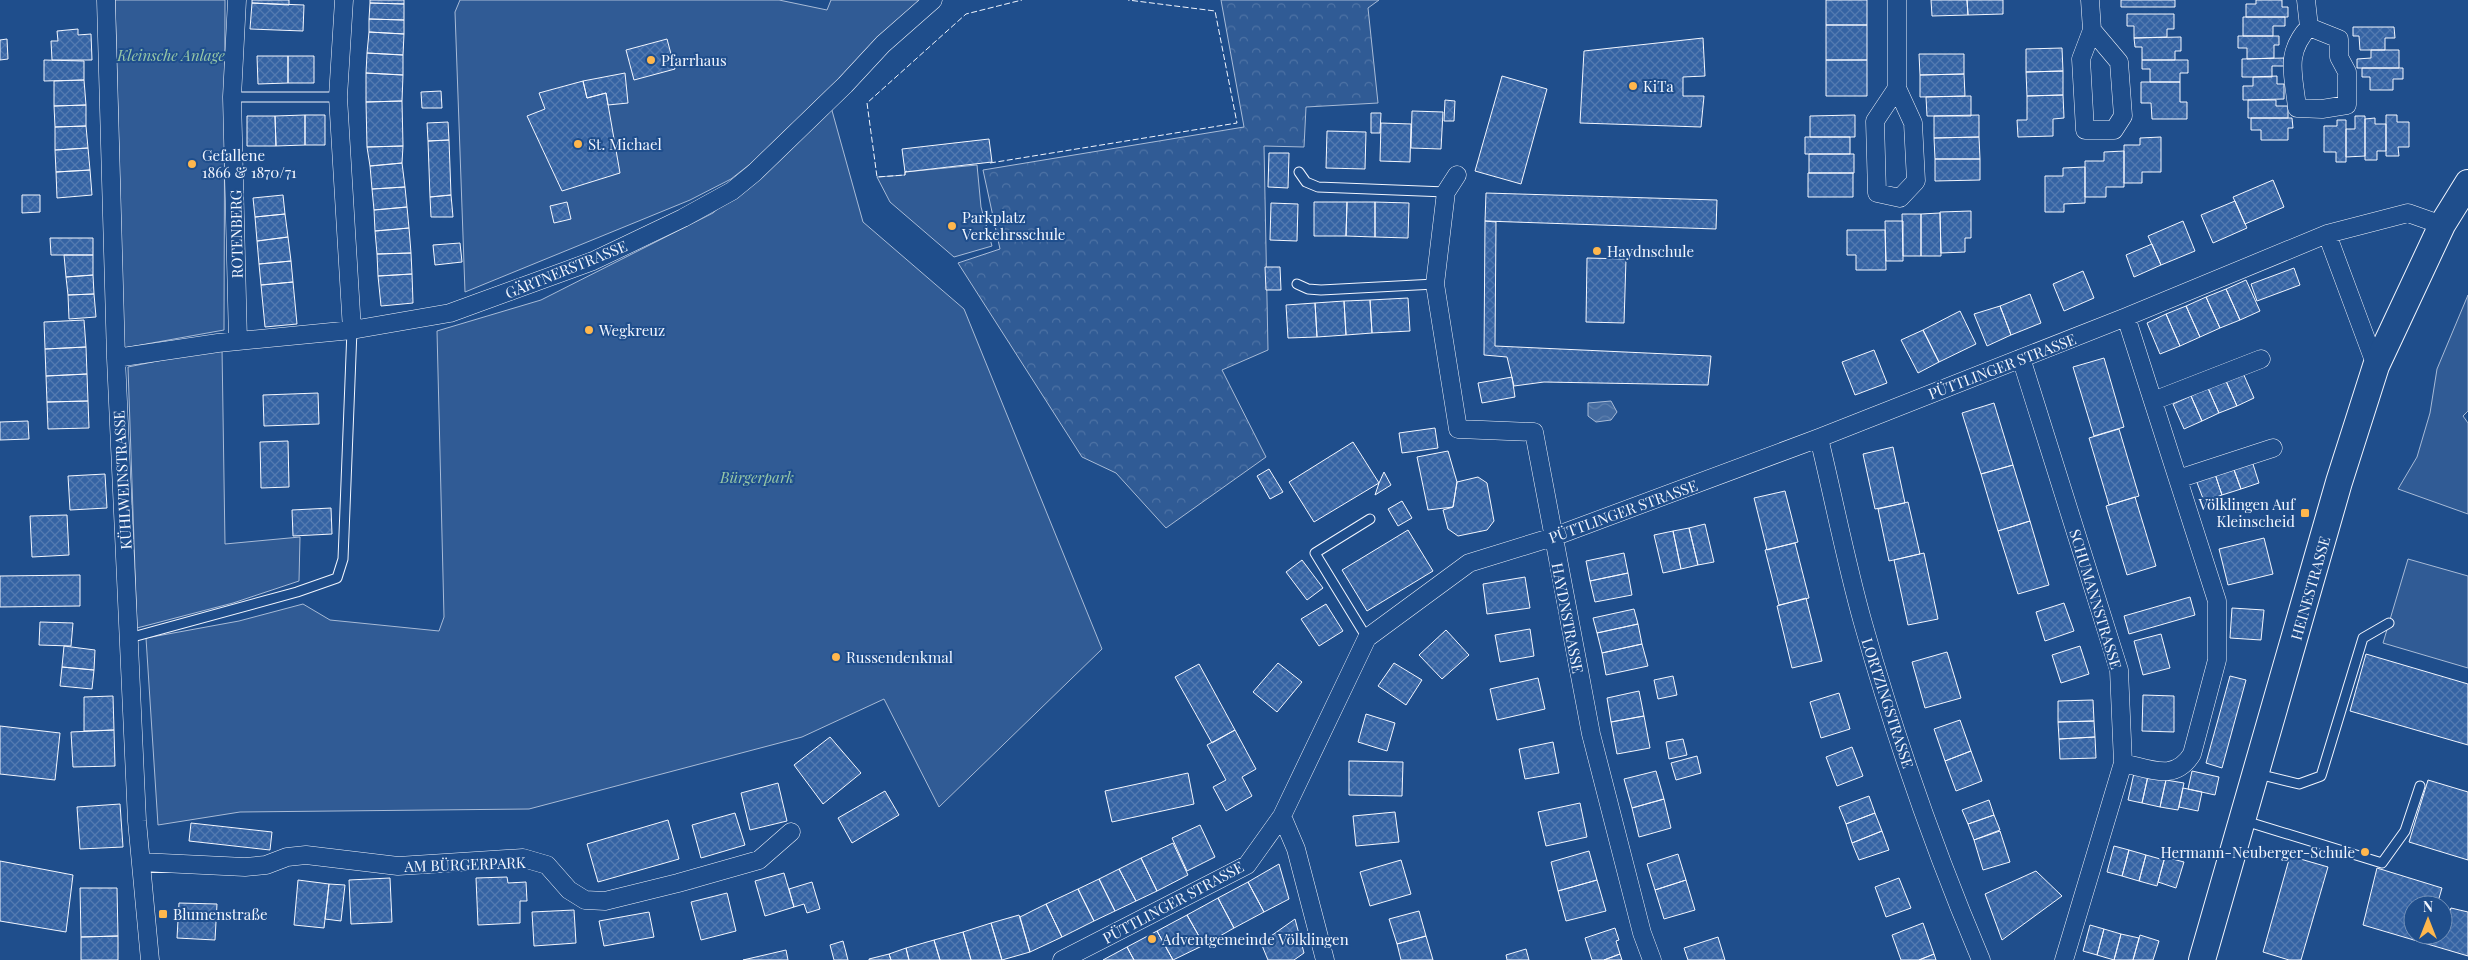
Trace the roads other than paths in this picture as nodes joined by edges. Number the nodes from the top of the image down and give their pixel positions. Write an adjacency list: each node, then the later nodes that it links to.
1 (106, 0): 24 (street, KÜHLWEINSTRASSE)
2 (237, 0): 11 (street, ROTENBERG)
3 (344, 0): 12 (street)
4 (933, 0): 22 (street, GÄRTNERSTRASSE)
5 (1898, 0): 10 (street)
6 (2090, 0): 9 (street)
7 (2306, 0): 8 (street)
8 (2309, 27): 8 (street)
9 (2092, 30): 9 (street)
10 (1897, 88): 10 (street)
11 (232, 97): 12 (lane); 23 (street, ROTENBERG)
12 (338, 97): 22 (street)
13 (1299, 172): 16 (lane)
14 (1457, 175): 16 (street, HAYDNSTRASSE)
15 (2468, 184): 17 (main road)
16 (1446, 192): 20 (street, HAYDNSTRASSE)
17 (2442, 225): 18 (street, PÜTTLINGER STRASSE); 27 (main road, HEINESTRASSE)
18 (2327, 234): 21 (street, PÜTTLINGER STRASSE); 27 (street)
19 (1297, 284): 20 (lane)
20 (1434, 284): 33 (street, HAYDNSTRASSE)
21 (2126, 318): 25 (street, PÜTTLINGER STRASSE); 28 (street)
22 (352, 330): 23 (street, GÄRTNERSTRASSE); 35 (lane)
23 (238, 341): 24 (street, GÄRTNERSTRASSE)
24 (116, 358): 35 (street, KÜHLWEINSTRASSE)
25 (2021, 358): 29 (street, PÜTTLINGER STRASSE); 37 (street, SCHUMANNSTRASSE)
26 (2261, 359): 28 (street)
27 (2376, 366): 38 (main road, HEINESTRASSE)
28 (2153, 401): 31 (street)
29 (1819, 438): 33 (street, PÜTTLINGER STRASSE); 48 (street, LORTZINGSTRASSE)
30 (2273, 448): 31 (street)
31 (2178, 479): 37 (street)
32 (1370, 519): 36 (lane)
33 (1553, 537): 36 (street, PÜTTLINGER STRASSE); 47 (street, HAYDNSTRASSE)
34 (2389, 623): 38 (lane)
35 (130, 638): 43 (street, KÜHLWEINSTRASSE)
36 (1367, 638): 40 (street, PÜTTLINGER STRASSE)
37 (2123, 763): 49 (street, SCHUMANNSTRASSE)
38 (2255, 773): 41 (main road, HEINESTRASSE)
39 (2420, 786): 41 (lane)
40 (1282, 816): 45 (street, PÜTTLINGER STRASSE); 46 (street)
41 (2242, 820): 50 (main road, HEINESTRASSE)
42 (791, 832): 43 (street, AM BÜRGERPARK)
43 (141, 862): 44 (street, KÜHLWEINSTRASSE)
44 (150, 960)
45 (1062, 960)
46 (1325, 960)
47 (1652, 960)
48 (1981, 960)
49 (2064, 960)
50 (2202, 960)

